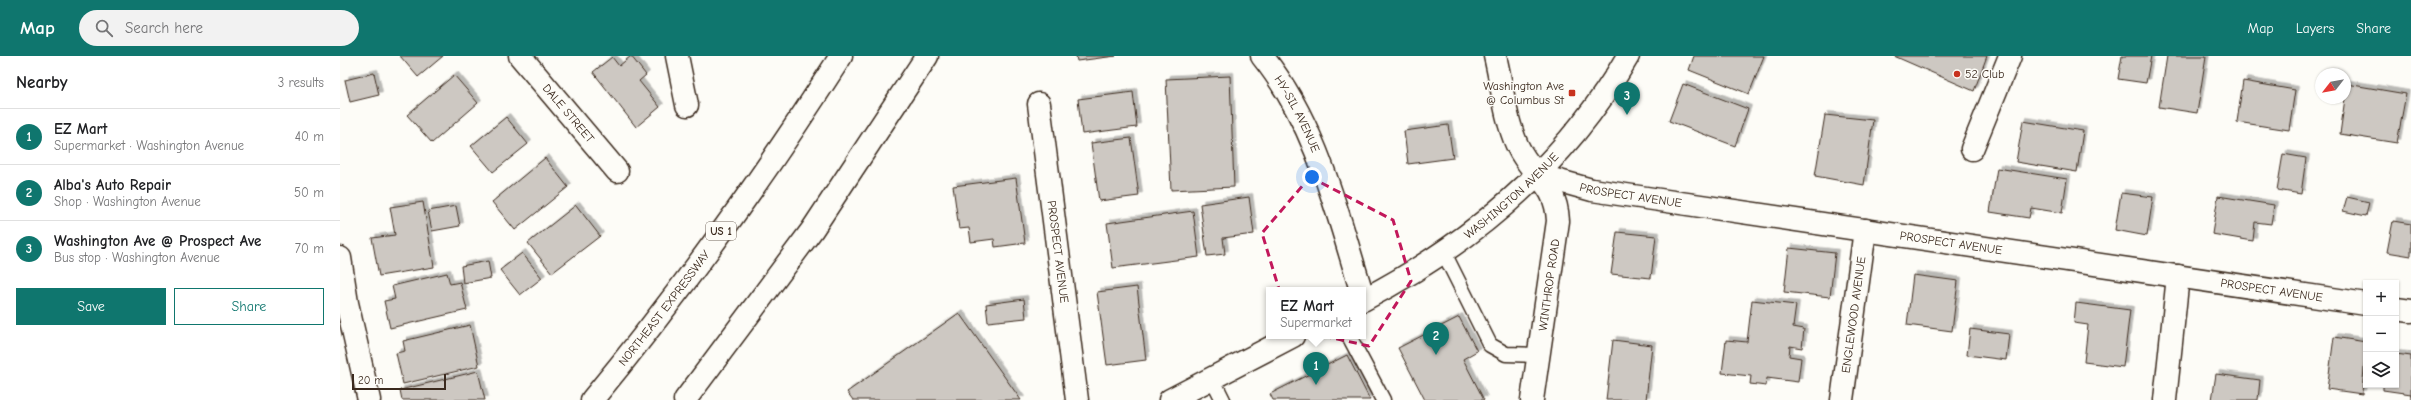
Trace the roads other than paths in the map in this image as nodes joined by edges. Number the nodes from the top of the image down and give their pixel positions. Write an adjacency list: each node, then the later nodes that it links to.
1 (520, 56): 12 (main road, DALE STREET)
2 (677, 56): 10 (main road)
3 (841, 56): 28 (main road, NORTHEAST EXPRESSWAY / US 1)
4 (927, 56): 29 (main road)
5 (1262, 56): 18 (main road, HY-SIL AVENUE)
6 (1495, 56): 13 (main road, WINTHROP ROAD)
7 (1628, 56): 13 (main road, WASHINGTON AVENUE)
8 (2010, 56): 11 (main road)
9 (1039, 104): 30 (main road, PROSPECT AVENUE)
10 (687, 105)
11 (1972, 149)
12 (617, 171)
13 (1538, 175): 14 (main road, PROSPECT AVENUE); 15 (main road, WASHINGTON AVENUE); 25 (main road, WINTHROP ROAD)
14 (1865, 230): 17 (main road, PROSPECT AVENUE); 35 (main road, ENGLEWOOD AVENUE)
15 (1444, 253): 19 (main road, WASHINGTON AVENUE); 25 (lane)
16 (340, 258): 27 (main road)
17 (2178, 276): 20 (main road, PROSPECT AVENUE); 36 (main road)
18 (1360, 287)
19 (1366, 296)
20 (2363, 304)
21 (2399, 309): 22 (main road)
22 (2411, 311)
23 (1287, 339): 26 (main road)
24 (1351, 339): 33 (lane)
25 (1539, 355): 34 (main road, WINTHROP ROAD)
26 (1212, 378): 31 (main road); 32 (lane)
27 (369, 400)
28 (592, 400)
29 (685, 400)
30 (1077, 400)
31 (1170, 400)
32 (1223, 400)
33 (1383, 400)
34 (1532, 400)
35 (1842, 400)
36 (2166, 400)

